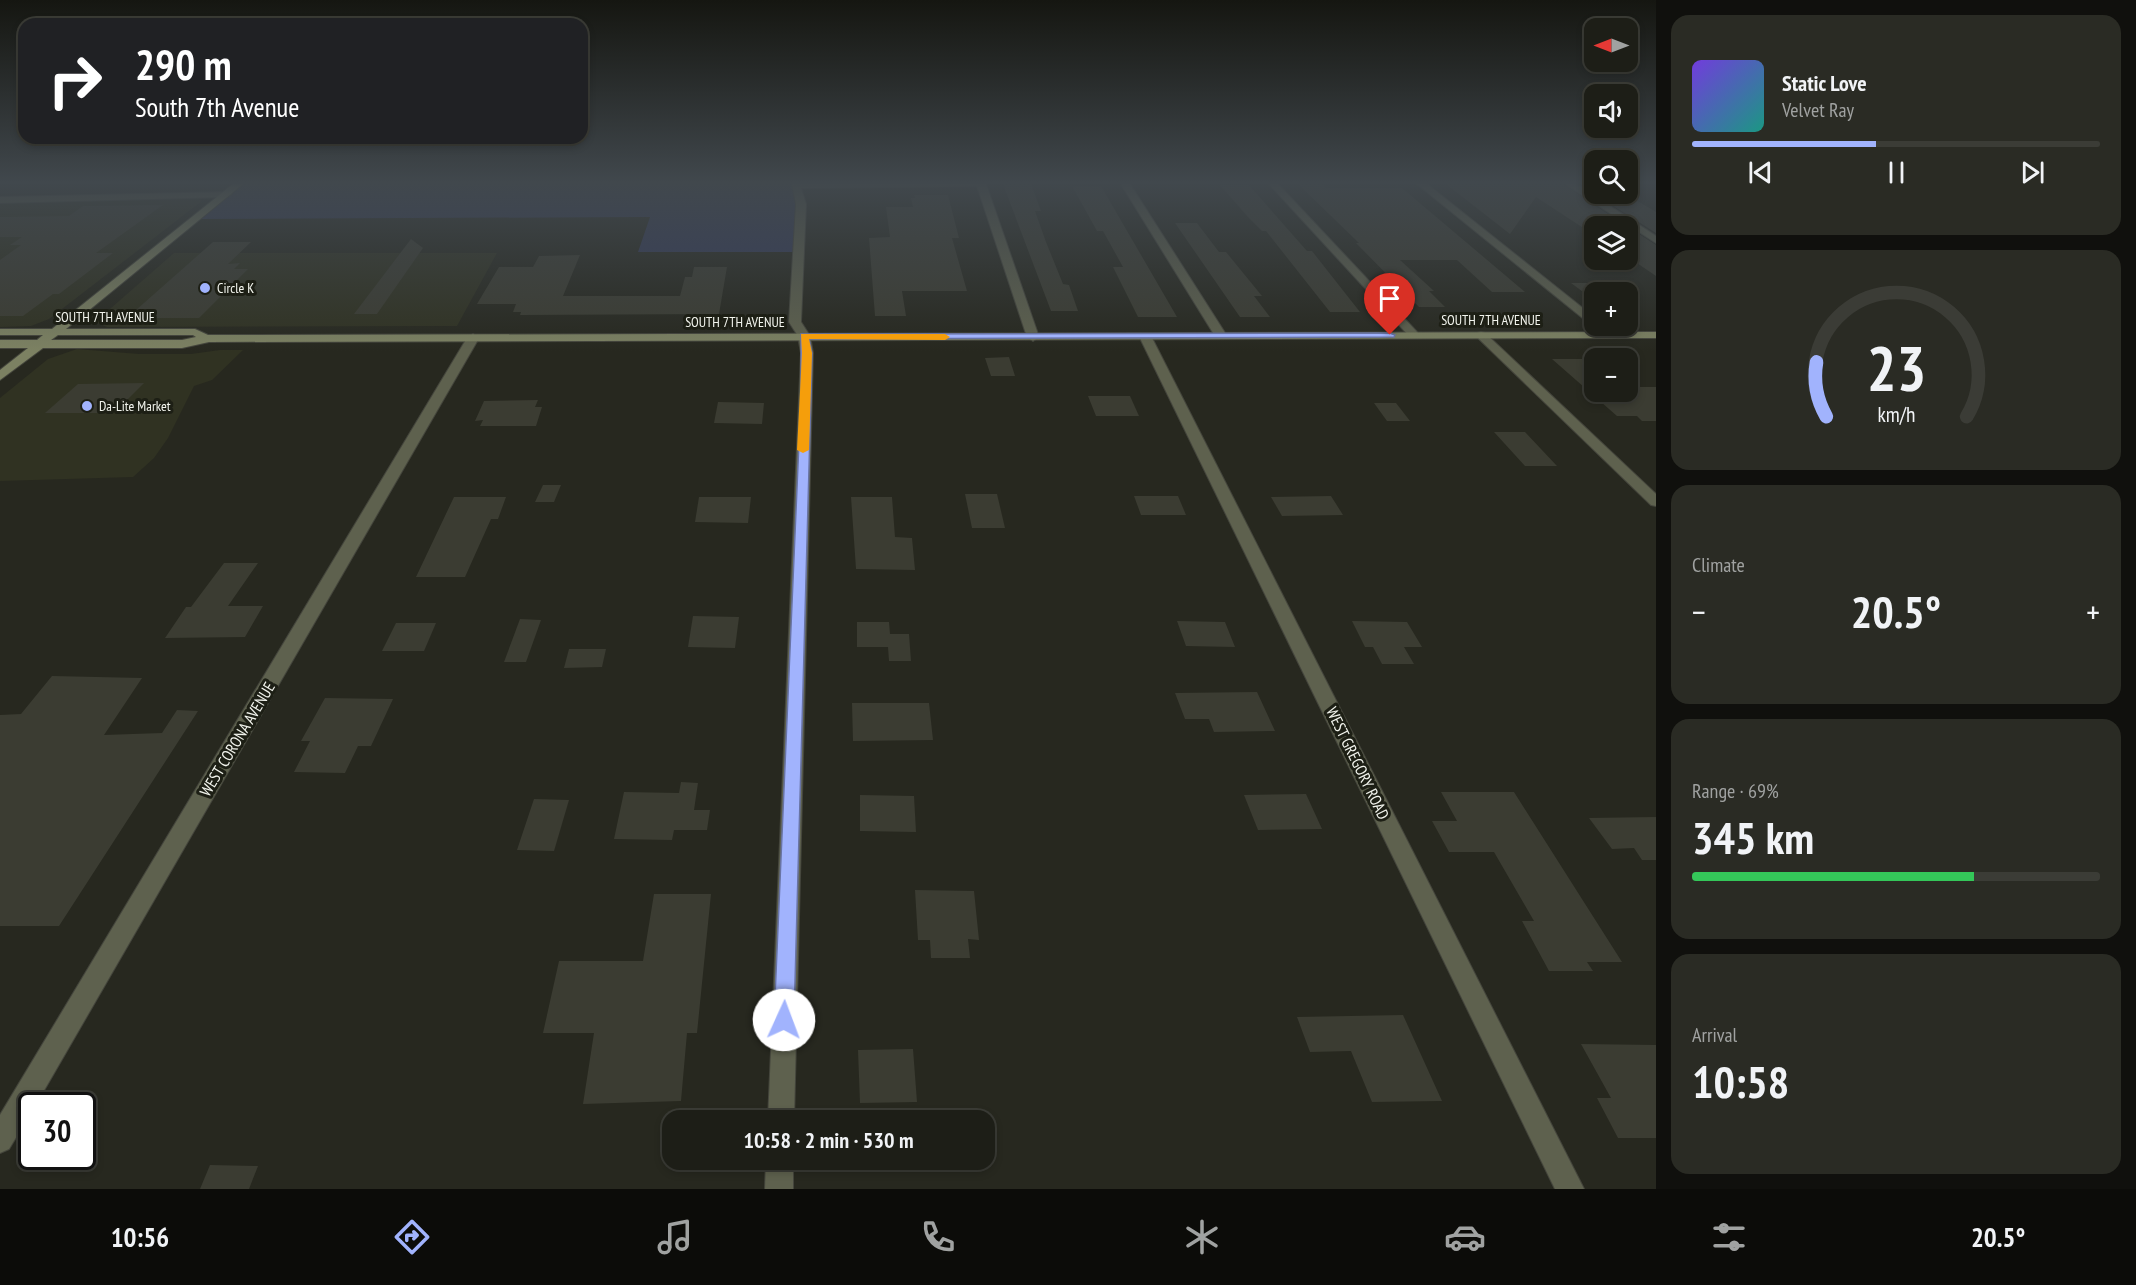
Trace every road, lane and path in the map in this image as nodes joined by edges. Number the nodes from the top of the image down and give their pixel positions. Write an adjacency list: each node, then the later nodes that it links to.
1 (171, 239): 9 (main road)
2 (799, 239): 15 (street)
3 (1000, 239): 18 (street)
4 (1160, 239): 17 (street)
5 (1325, 239): 10 (street)
6 (1491, 239): 7 (street)
7 (1584, 314)
8 (0, 332): 9 (main road, SOUTH 7TH AVENUE)
9 (56, 332): 19 (main road, SOUTH 7TH AVENUE); 22 (main road)
10 (1414, 335): 11 (main road, SOUTH 7TH AVENUE); 17 (main road, SOUTH 7TH AVENUE)
11 (1481, 335): 12 (main road, SOUTH 7TH AVENUE); 24 (street)
12 (1584, 335)
13 (1638, 335): 14 (main road, SOUTH 7TH AVENUE)
14 (1656, 335)
15 (804, 336): 18 (main road, SOUTH 7TH AVENUE); 20 (main road, SOUTH 7TH AVENUE); 25 (street)
16 (1145, 336): 17 (main road, SOUTH 7TH AVENUE); 18 (main road, SOUTH 7TH AVENUE); 29 (street, WEST GREGORY ROAD)
17 (1221, 336)
18 (1033, 337)
19 (209, 338): 20 (main road, SOUTH 7TH AVENUE); 22 (main road, SOUTH 7TH AVENUE)
20 (473, 338): 26 (street, WEST CORONA AVENUE)
21 (0, 344): 22 (main road, SOUTH 7TH AVENUE)
22 (40, 344): 23 (main road)
23 (0, 376)
24 (1656, 501)
25 (781, 1110)
26 (0, 1140)
27 (779, 1170): 28 (street)
28 (778, 1189)
29 (1570, 1189)

